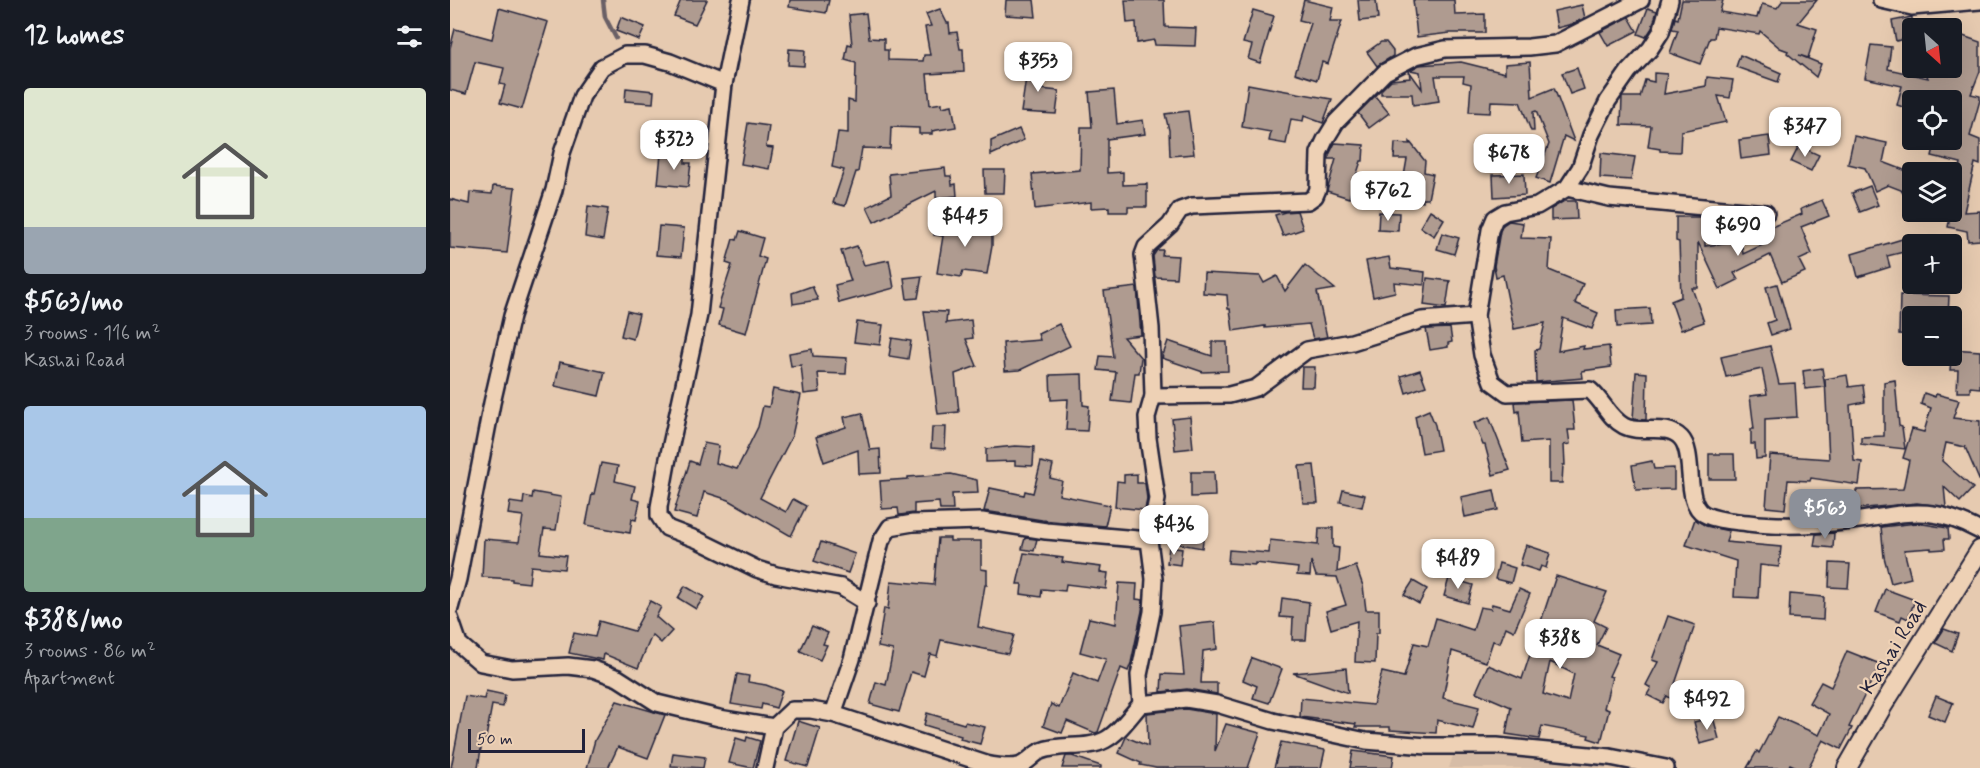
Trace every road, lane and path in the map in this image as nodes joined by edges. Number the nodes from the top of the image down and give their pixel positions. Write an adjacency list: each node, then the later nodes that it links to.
1 (741, 0): 6 (street)
2 (1670, 0): 7 (street)
3 (1881, 0): 5 (street)
4 (1634, 1): 10 (street)
5 (1980, 1)
6 (724, 84): 14 (street); 15 (street)
7 (1567, 188): 8 (street); 9 (street)
8 (1766, 213)
9 (1476, 316): 10 (street); 11 (street)
10 (1153, 396): 12 (street)
11 (1980, 531)
12 (1149, 540): 14 (street); 17 (street)
13 (1980, 550): 22 (street, Kashai Road)
14 (867, 603): 18 (street)
15 (450, 608)
16 (450, 618): 19 (street)
17 (1141, 704): 18 (street); 21 (street)
18 (833, 714): 19 (street)
19 (774, 727): 20 (street)
20 (765, 768)
21 (1666, 768)
22 (1847, 768)

